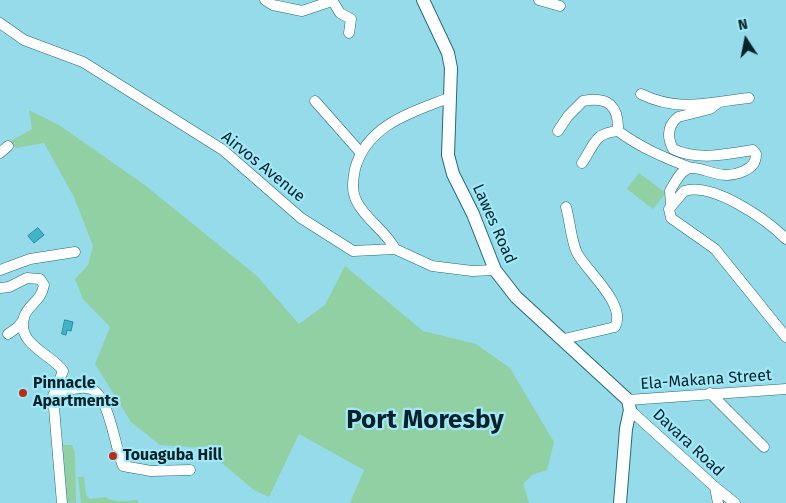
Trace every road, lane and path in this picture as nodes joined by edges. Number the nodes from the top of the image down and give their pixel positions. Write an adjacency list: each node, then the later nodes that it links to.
1 (265, 0): 2 (street)
2 (332, 0): 7 (street)
3 (423, 0): 9 (main road, Lawes Road)
4 (539, 0): 5 (street)
5 (560, 6)
6 (0, 23): 21 (street, Airvos Avenue)
7 (349, 33)
8 (641, 94): 12 (street)
9 (451, 97): 15 (street); 24 (main road, Lawes Road)
10 (749, 98): 12 (street)
11 (315, 101): 15 (street)
12 (719, 102): 17 (street)
13 (558, 131): 14 (street)
14 (618, 131): 16 (street); 17 (street)
15 (360, 152): 21 (street)
16 (582, 163)
17 (691, 168): 18 (street)
18 (671, 205): 20 (street); 28 (street)
19 (566, 207): 29 (street)
20 (786, 239)
21 (395, 249): 24 (street, Airvos Avenue)
22 (75, 252): 23 (street)
23 (0, 270)
24 (495, 270): 29 (main road, Lawes Road)
25 (0, 288): 26 (street)
26 (24, 319): 27 (street); 32 (street)
27 (8, 334)
28 (786, 336)
29 (564, 339): 33 (main road, Lawes Road)
30 (786, 389): 31 (street, Ela-Makana Street)
31 (710, 393): 33 (street, Ela-Makana Street); 34 (street)
32 (53, 396): 35 (street); 37 (street)
33 (629, 405): 36 (street, Davara Road); 38 (main road)
34 (764, 447)
35 (190, 470)
36 (715, 487): 39 (street, Davara Road); 40 (street)
37 (62, 503)
38 (620, 503)
39 (718, 503)
40 (734, 503)

